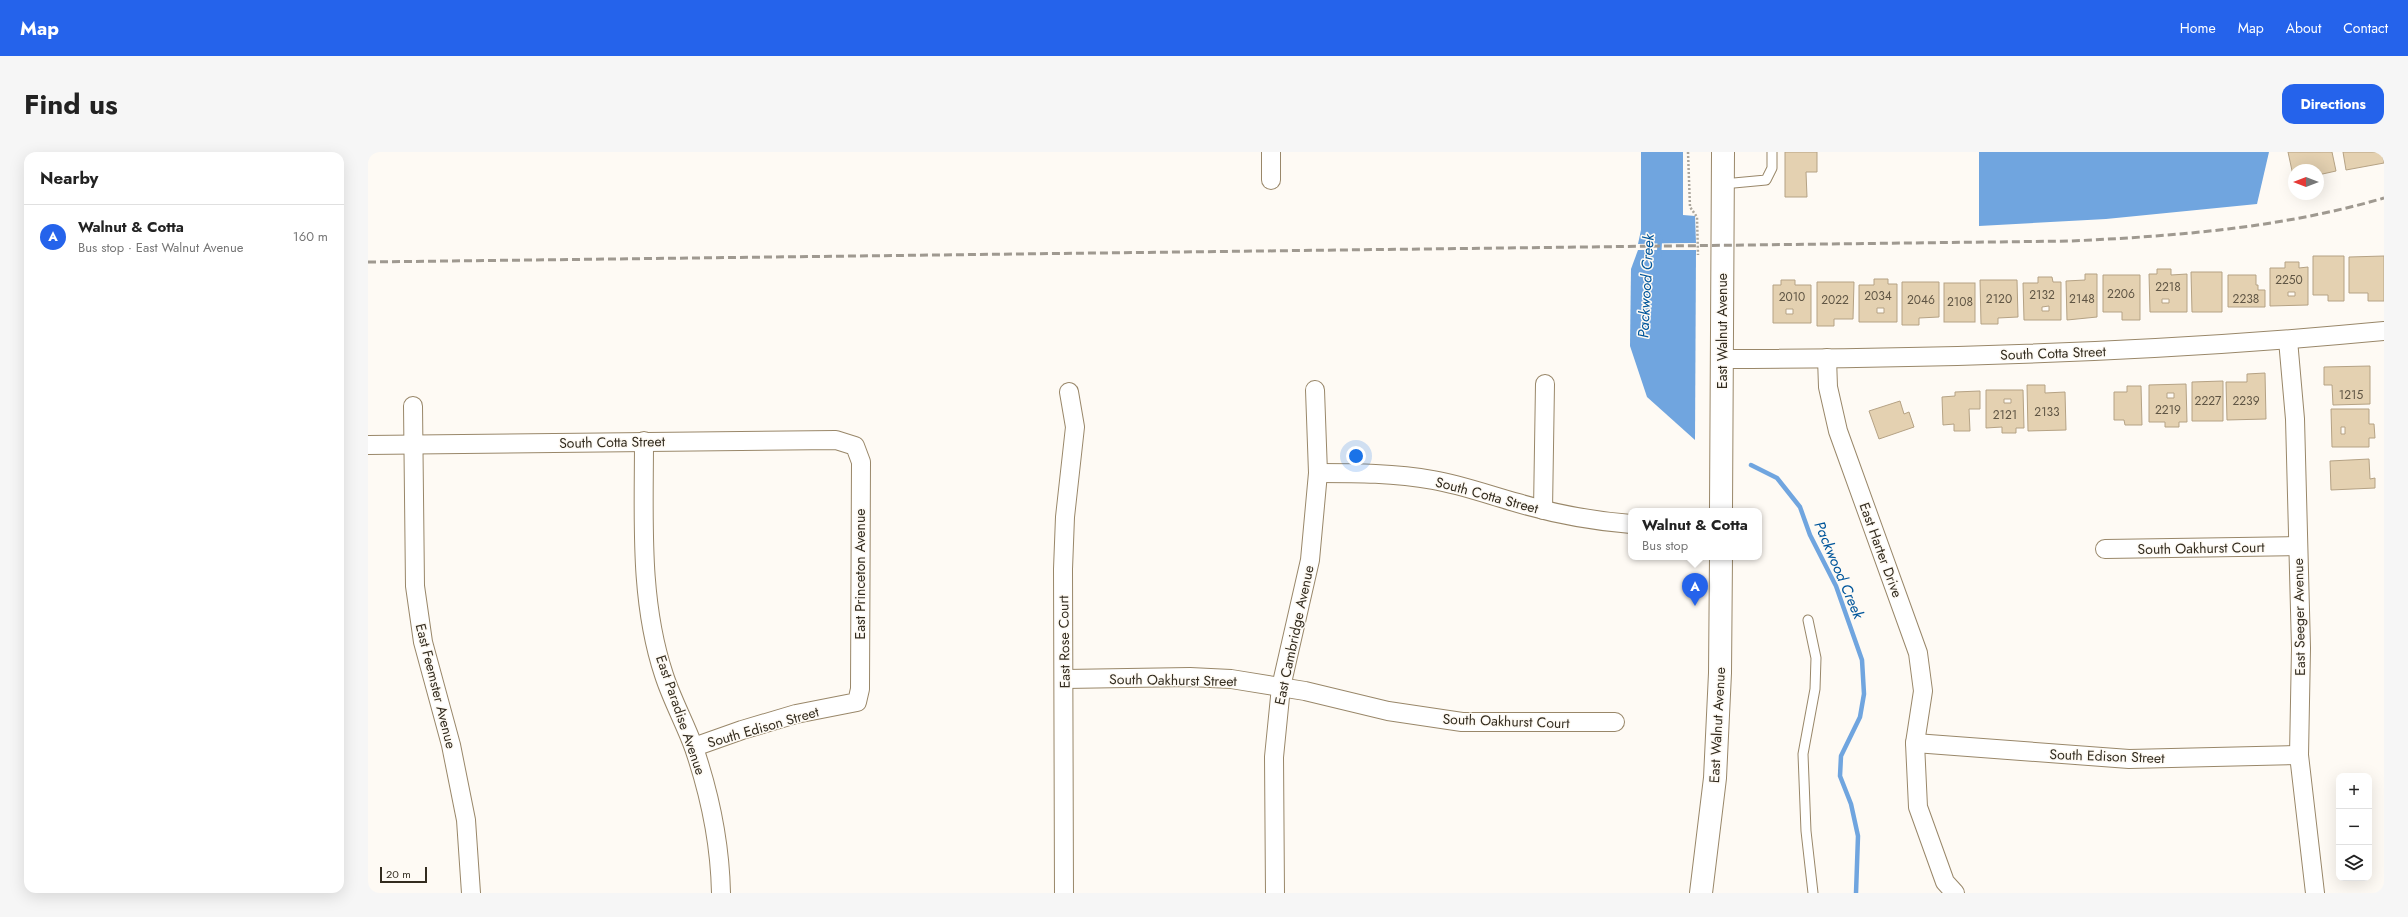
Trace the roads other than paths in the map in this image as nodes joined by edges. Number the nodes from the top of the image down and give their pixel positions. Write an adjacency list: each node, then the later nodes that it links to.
1 (1271, 152): 4 (street)
2 (1723, 152): 5 (main road, East Walnut Avenue)
3 (1772, 152): 5 (lane)
4 (1271, 180)
5 (1722, 184): 9 (main road, East Walnut Avenue)
6 (2384, 331): 7 (street, South Cotta Street)
7 (2288, 340): 8 (street, South Cotta Street); 22 (street, East Seeger Avenue)
8 (1827, 358): 9 (street, South Cotta Street); 30 (street, East Harter Drive)
9 (1722, 359): 19 (main road, East Walnut Avenue)
10 (1545, 384): 20 (street)
11 (1315, 390): 18 (street, East Cambridge Avenue)
12 (1069, 392): 26 (street, East Rose Court)
13 (413, 406): 15 (street, East Feemster Avenue)
14 (644, 441): 15 (street, South Cotta Street); 17 (street, South Cotta Street); 31 (street, East Paradise Avenue)
15 (414, 444): 16 (street, South Cotta Street); 33 (street, East Feemster Avenue)
16 (368, 445)
17 (855, 446): 28 (street, East Princeton Avenue)
18 (1318, 472): 20 (street, South Cotta Street); 27 (street, East Cambridge Avenue)
19 (1721, 508)
20 (1543, 510): 21 (street, South Cotta Street)
21 (1628, 524)
22 (2298, 546): 23 (street, South Oakhurst Court); 32 (street, East Seeger Avenue)
23 (2105, 549)
24 (1721, 560): 37 (main road, East Walnut Avenue)
25 (1808, 620): 38 (lane)
26 (1065, 679): 27 (street, South Oakhurst Street); 35 (street, East Rose Court)
27 (1281, 687): 29 (street, South Oakhurst Court); 36 (street, East Cambridge Avenue)
28 (857, 702): 31 (street, South Edison Street)
29 (1615, 722)
30 (1915, 743): 32 (street, South Edison Street); 39 (street, East Harter Drive)
31 (694, 747): 34 (street, East Paradise Avenue)
32 (2299, 755): 40 (street, East Seeger Avenue)
33 (471, 893)
34 (721, 893)
35 (1064, 893)
36 (1275, 893)
37 (1701, 893)
38 (1813, 893)
39 (1955, 893)
40 (2315, 893)

